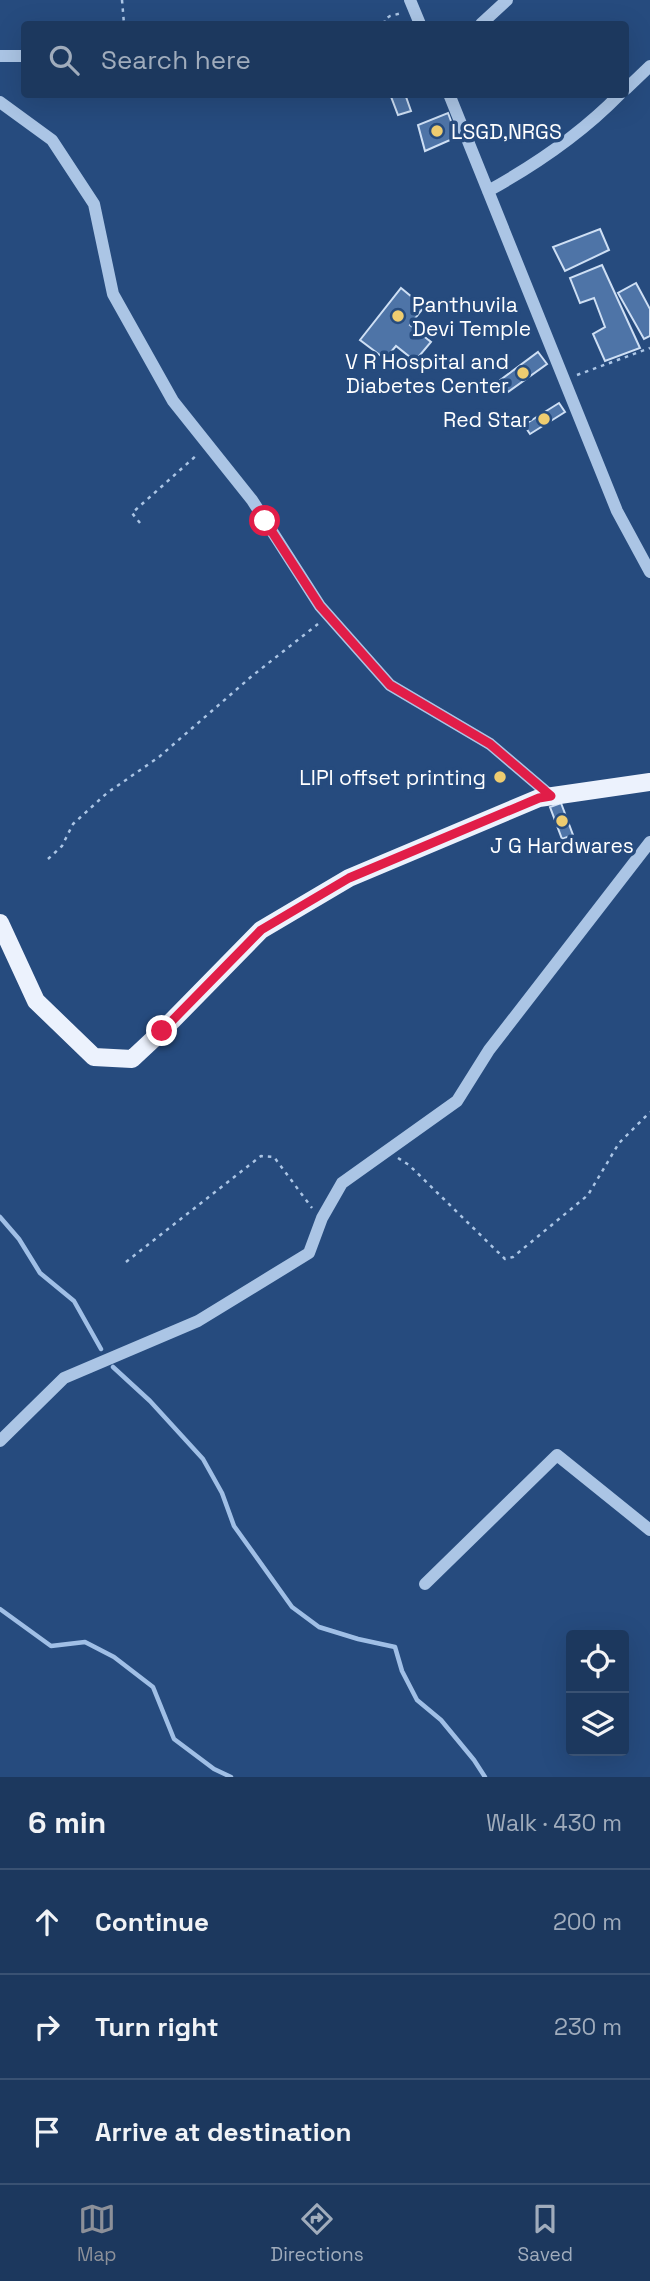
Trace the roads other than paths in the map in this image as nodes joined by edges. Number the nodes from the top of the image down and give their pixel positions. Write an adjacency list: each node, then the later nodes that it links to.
1 (507, 0): 2 (street)
2 (484, 21)
3 (0, 56): 4 (street)
4 (21, 57)
5 (650, 66): 6 (street)
6 (629, 85)
7 (451, 98): 10 (street)
8 (616, 98): 10 (street)
9 (0, 102): 13 (street)
10 (488, 191): 11 (street)
11 (650, 572)
12 (650, 782): 13 (main road)
13 (551, 796): 15 (main road)
14 (650, 842): 16 (street)
15 (0, 923)
16 (0, 1441)
17 (650, 1530): 18 (street)
18 (425, 1584)

